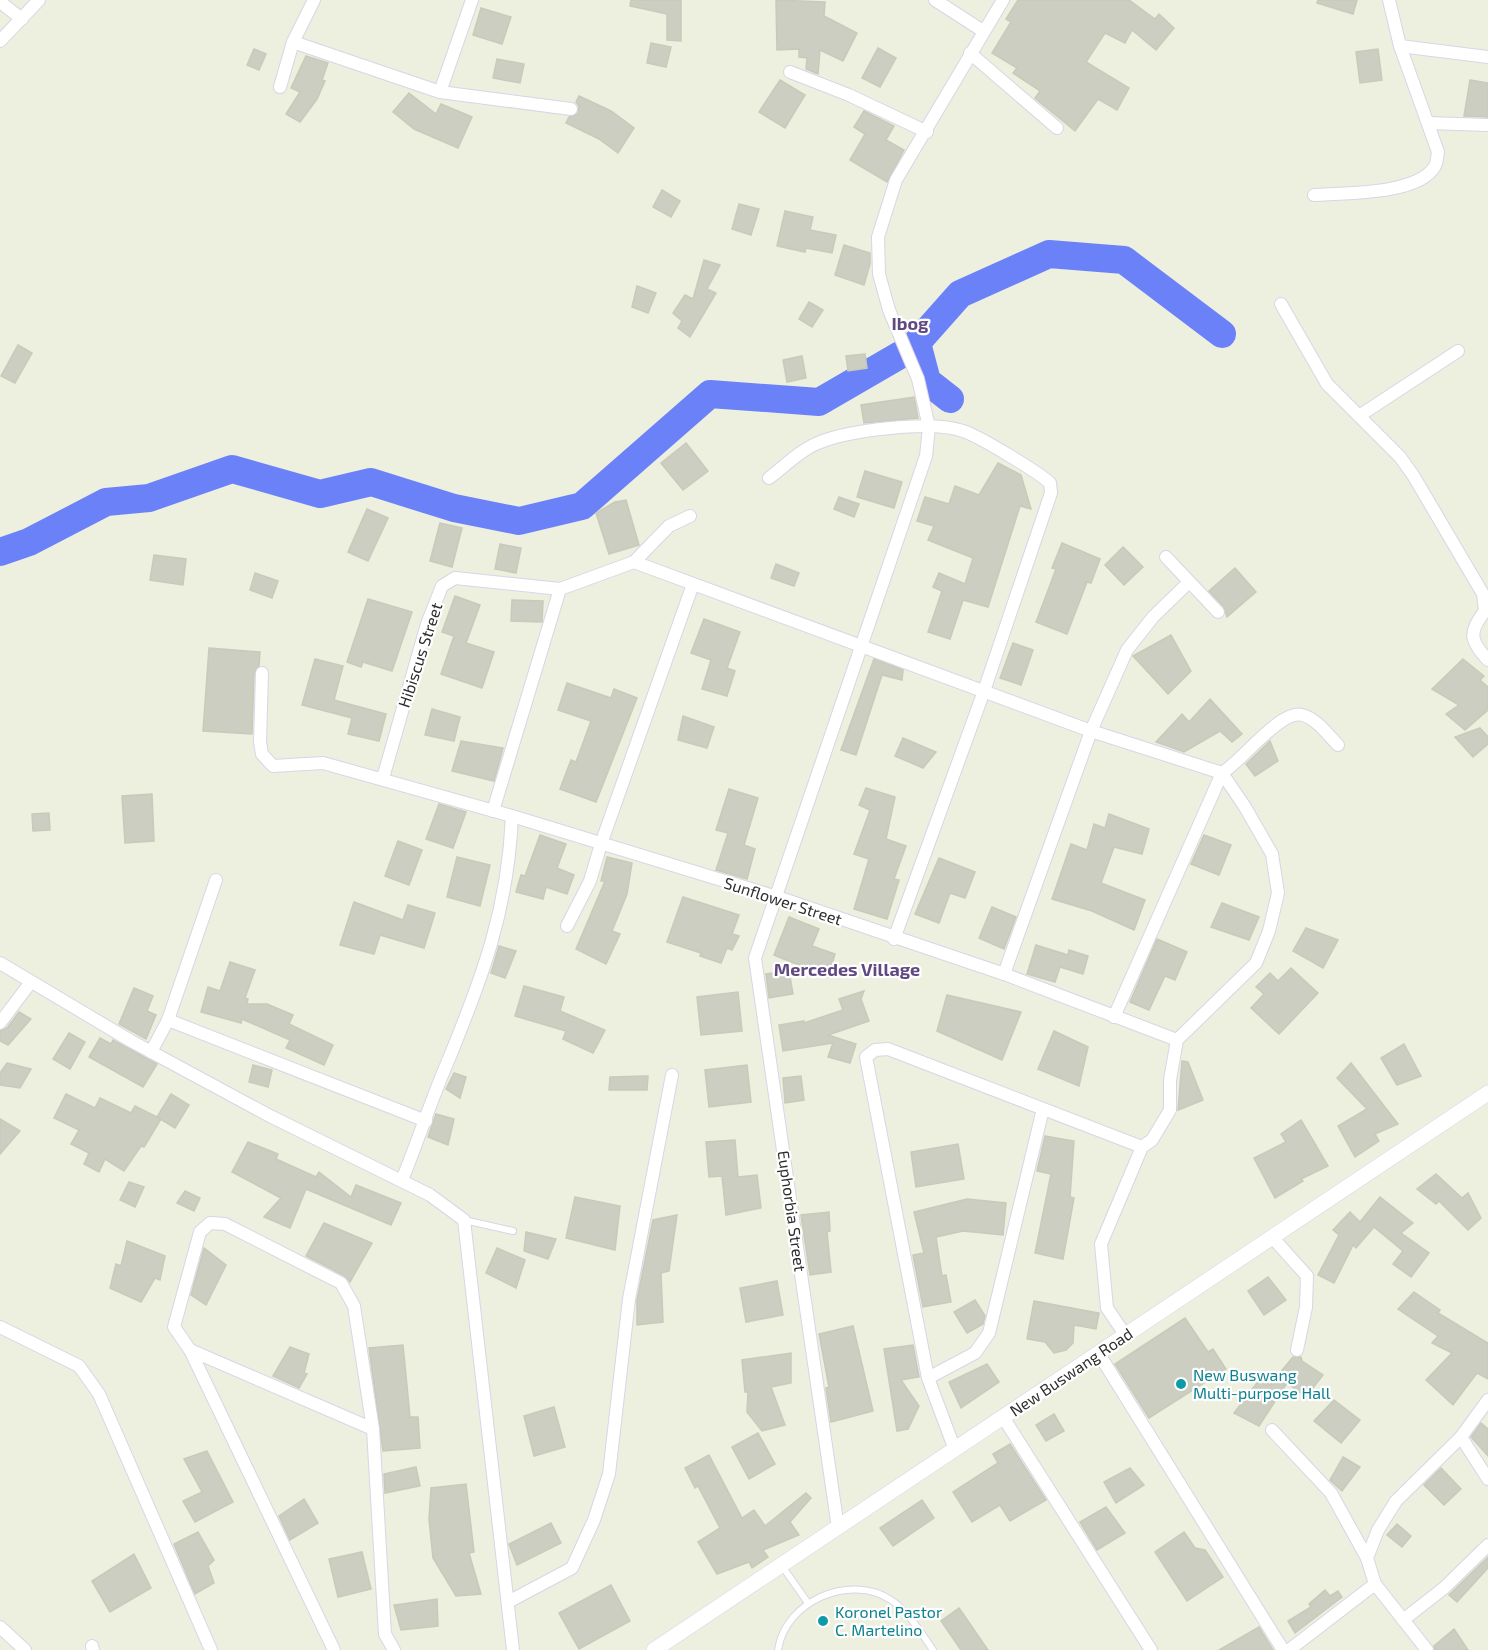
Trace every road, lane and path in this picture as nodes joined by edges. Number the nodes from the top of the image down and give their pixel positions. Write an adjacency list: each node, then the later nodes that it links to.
1 (39, 0): 8 (street)
2 (314, 0): 11 (street)
3 (472, 0): 17 (street)
4 (934, 0): 9 (street)
5 (1003, 0): 9 (street, Euphorbia Street)
6 (1389, 0): 12 (street)
7 (0, 2): 8 (street)
8 (22, 19): 10 (street)
9 (982, 32): 13 (street, Euphorbia Street)
10 (0, 41)
11 (293, 42): 16 (street); 17 (street)
12 (1400, 46): 14 (street); 19 (street)
13 (970, 53): 21 (street); 22 (street, Euphorbia Street)
14 (1488, 57)
15 (790, 72): 22 (street)
16 (280, 87)
17 (440, 92): 18 (street)
18 (571, 109)
19 (1428, 123): 20 (street); 23 (street)
20 (1488, 124)
21 (1057, 128)
22 (927, 132): 27 (street, Euphorbia Street)
23 (1314, 195)
24 (1281, 304): 26 (street)
25 (1458, 351): 26 (street)
26 (1359, 416): 37 (street)
27 (928, 427): 28 (street); 36 (street, Euphorbia Street); 39 (street)
28 (769, 478)
29 (690, 516): 31 (street)
30 (1166, 557): 32 (street)
31 (634, 562): 33 (street); 34 (street, Hibiscus Street)
32 (1189, 582): 35 (street); 40 (street)
33 (693, 584): 36 (street); 46 (street)
34 (560, 590): 43 (street, Hibiscus Street); 44 (street)
35 (1218, 612)
36 (862, 646): 39 (street); 48 (street, Euphorbia Street)
37 (1488, 660)
38 (262, 673): 43 (street, Sunflower Street)
39 (984, 691): 40 (street); 50 (street)
40 (1091, 731): 42 (street); 52 (street)
41 (1338, 745): 42 (street)
42 (1222, 773): 54 (street); 57 (street)
43 (382, 778): 44 (street, Sunflower Street)
44 (493, 811): 45 (street, Sunflower Street)
45 (512, 816): 46 (street, Sunflower Street); 62 (street)
46 (601, 844): 48 (street, Sunflower Street); 49 (street)
47 (216, 880): 55 (street)
48 (777, 897): 50 (street, Sunflower Street); 81 (street, Euphorbia Street)
49 (567, 926)
50 (894, 939): 52 (street, Sunflower Street)
51 (0, 963): 53 (street)
52 (1004, 974): 54 (street, Sunflower Street)
53 (31, 982): 56 (street); 58 (street)
54 (1114, 1017): 57 (street, Sunflower Street)
55 (168, 1020): 58 (street); 62 (street)
56 (0, 1023)
57 (1178, 1040): 63 (street)
58 (152, 1052): 64 (street)
59 (672, 1075): 86 (street)
60 (1488, 1093): 67 (street, New Buswang Road)
61 (1043, 1109): 63 (street); 73 (street); 73 (street)
62 (426, 1121): 64 (street)
63 (1142, 1147): 69 (street)
64 (402, 1180): 65 (street)
65 (464, 1220): 66 (lane); 86 (street)
66 (513, 1231)
67 (1273, 1238): 69 (street, New Buswang Road); 71 (street)
68 (0, 1327): 91 (street)
69 (1126, 1336): 72 (street, New Buswang Road)
70 (190, 1350): 76 (street); 76 (street); 92 (street)
71 (1297, 1350)
72 (1099, 1354): 75 (street, New Buswang Road); 99 (street)
73 (928, 1378): 79 (street)
74 (1488, 1400): 78 (street)
75 (1003, 1417): 79 (street, New Buswang Road); 98 (street)
76 (373, 1429): 93 (street)
77 (1272, 1430): 83 (street)
78 (1461, 1437): 80 (street); 83 (street)
79 (955, 1450): 81 (street, New Buswang Road)
80 (1488, 1479)
81 (838, 1528): 84 (street, New Buswang Road)
82 (1488, 1545): 88 (street)
83 (1367, 1558): 85 (street)
84 (782, 1565): 87 (lane); 95 (street, New Buswang Road)
85 (1375, 1584): 88 (street); 100 (street)
86 (508, 1602): 94 (street)
87 (808, 1603): 96 (lane); 97 (lane)
88 (1403, 1620): 101 (street)
89 (0, 1627): 90 (street)
90 (26, 1650)
91 (211, 1650)
92 (334, 1650)
93 (394, 1650)
94 (513, 1650)
95 (654, 1650)
96 (778, 1650)
97 (933, 1650)
98 (1152, 1650)
99 (1283, 1650)
100 (1289, 1650)
101 (1427, 1650)

